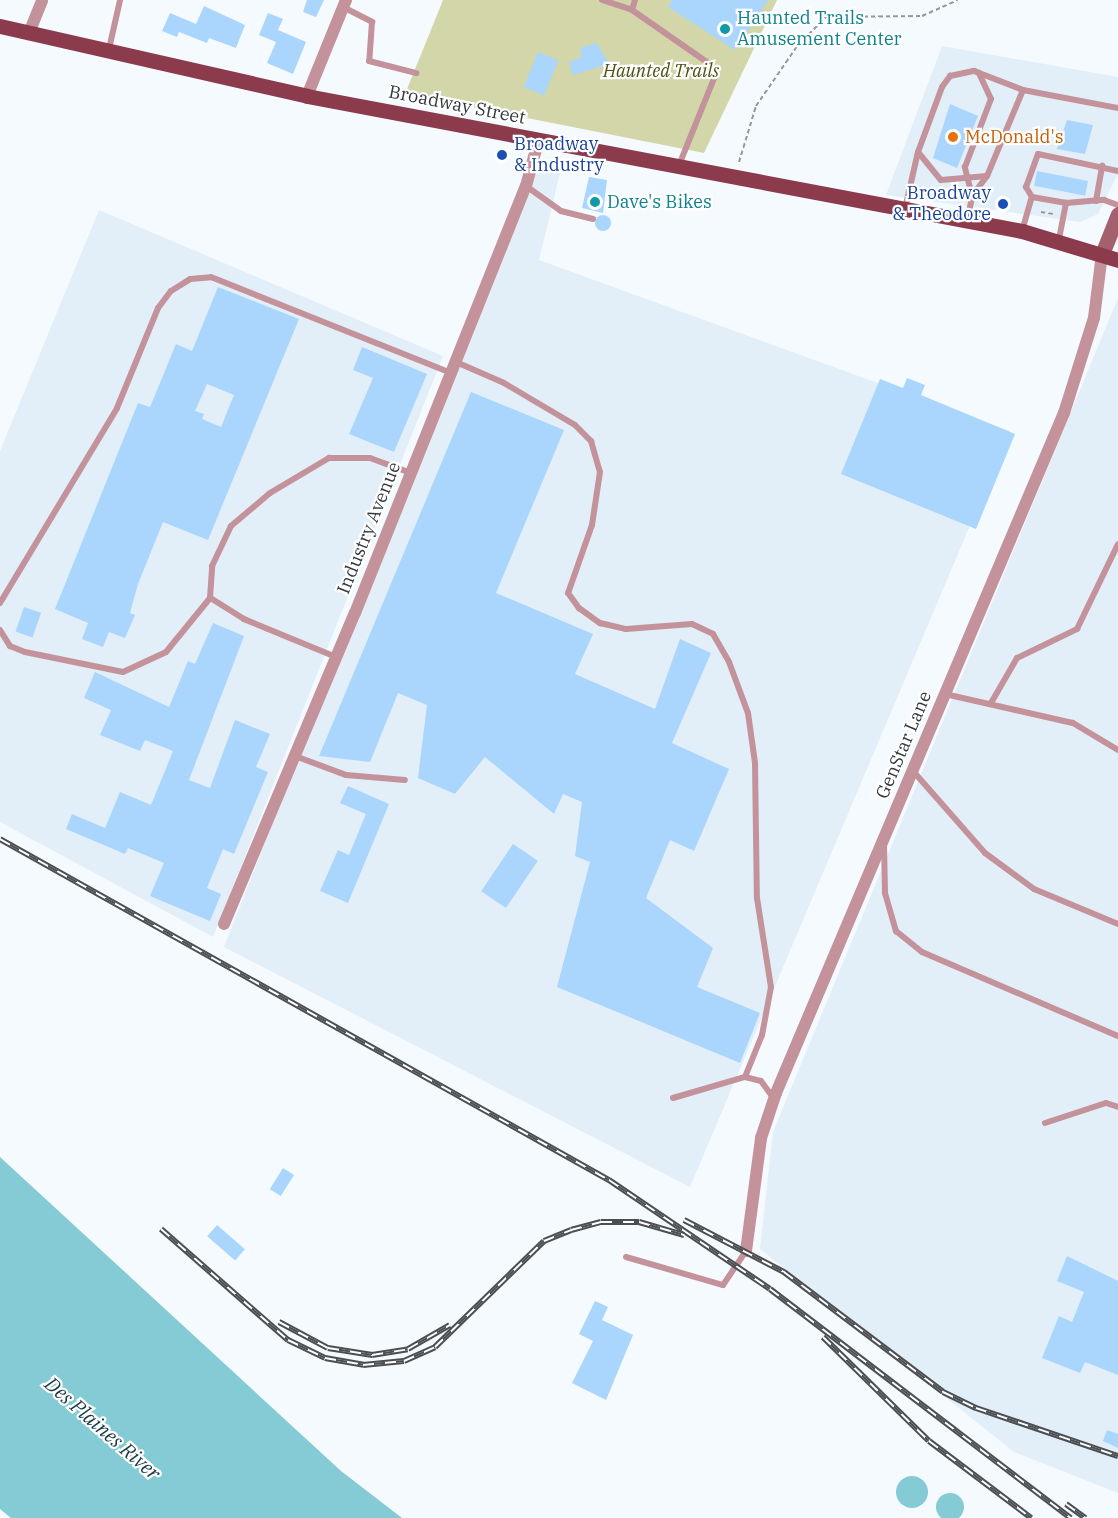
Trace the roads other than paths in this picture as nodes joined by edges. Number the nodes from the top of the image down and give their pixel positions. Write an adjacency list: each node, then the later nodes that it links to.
1 (42, 0): 8 (street)
2 (120, 0): 9 (lane)
3 (602, 0): 6 (lane)
4 (635, 0): 6 (lane)
5 (342, 3): 10 (lane); 13 (street)
6 (632, 10): 18 (lane)
7 (0, 26): 8 (main road, Broadway Street)
8 (29, 33): 9 (main road, Broadway Street)
9 (108, 51): 13 (main road, Broadway Street)
10 (416, 73)
11 (979, 73): 12 (lane); 16 (lane); 21 (lane)
12 (1023, 90): 14 (lane); 20 (lane)
13 (307, 96): 15 (main road, Broadway Street)
14 (1118, 108)
15 (538, 142): 18 (main road, Broadway Street); 22 (street, Industry Avenue)
16 (918, 152): 21 (lane); 28 (lane)
17 (1102, 166): 19 (lane); 24 (lane); 25 (lane)
18 (678, 168): 28 (main road, Broadway Street)
19 (1118, 171)
20 (987, 176): 21 (lane); 23 (lane)
21 (967, 179): 23 (lane)
22 (526, 186): 30 (lane); 36 (street, Industry Avenue)
23 (972, 196): 31 (lane)
24 (1032, 197): 26 (lane); 32 (lane)
25 (1096, 201): 26 (lane); 27 (lane)
26 (1066, 203): 33 (lane)
27 (1118, 205)
28 (905, 209): 31 (main road, Broadway Street)
29 (1118, 214): 34 (main road)
30 (593, 219)
31 (968, 220): 32 (main road, Broadway Street)
32 (1022, 231): 33 (main road, Broadway Street)
33 (1059, 239): 34 (main road, Broadway Street)
34 (1102, 254): 35 (main road, Broadway Street); 43 (street, GenStar Lane)
35 (1118, 260)
36 (453, 367): 37 (street, Industry Avenue); 40 (lane); 53 (lane)
37 (411, 473): 39 (lane); 42 (street, Industry Avenue)
38 (1118, 544): 44 (lane)
39 (210, 598): 41 (lane); 42 (lane)
40 (0, 603)
41 (0, 630)
42 (336, 657): 46 (street, Industry Avenue)
43 (945, 694): 44 (lane); 47 (street, GenStar Lane)
44 (991, 704): 45 (lane)
45 (1118, 750)
46 (294, 756): 48 (lane); 50 (street, Industry Avenue)
47 (913, 770): 49 (street, GenStar Lane); 51 (lane)
48 (405, 780)
49 (884, 838): 52 (lane); 55 (street, GenStar Lane)
50 (224, 924)
51 (1118, 924)
52 (1118, 1036)
53 (745, 1077): 54 (lane); 55 (lane)
54 (673, 1098)
55 (774, 1099): 58 (street, GenStar Lane)
56 (1118, 1107): 57 (lane)
57 (1045, 1123)
58 (746, 1251): 59 (lane)
59 (626, 1257)

